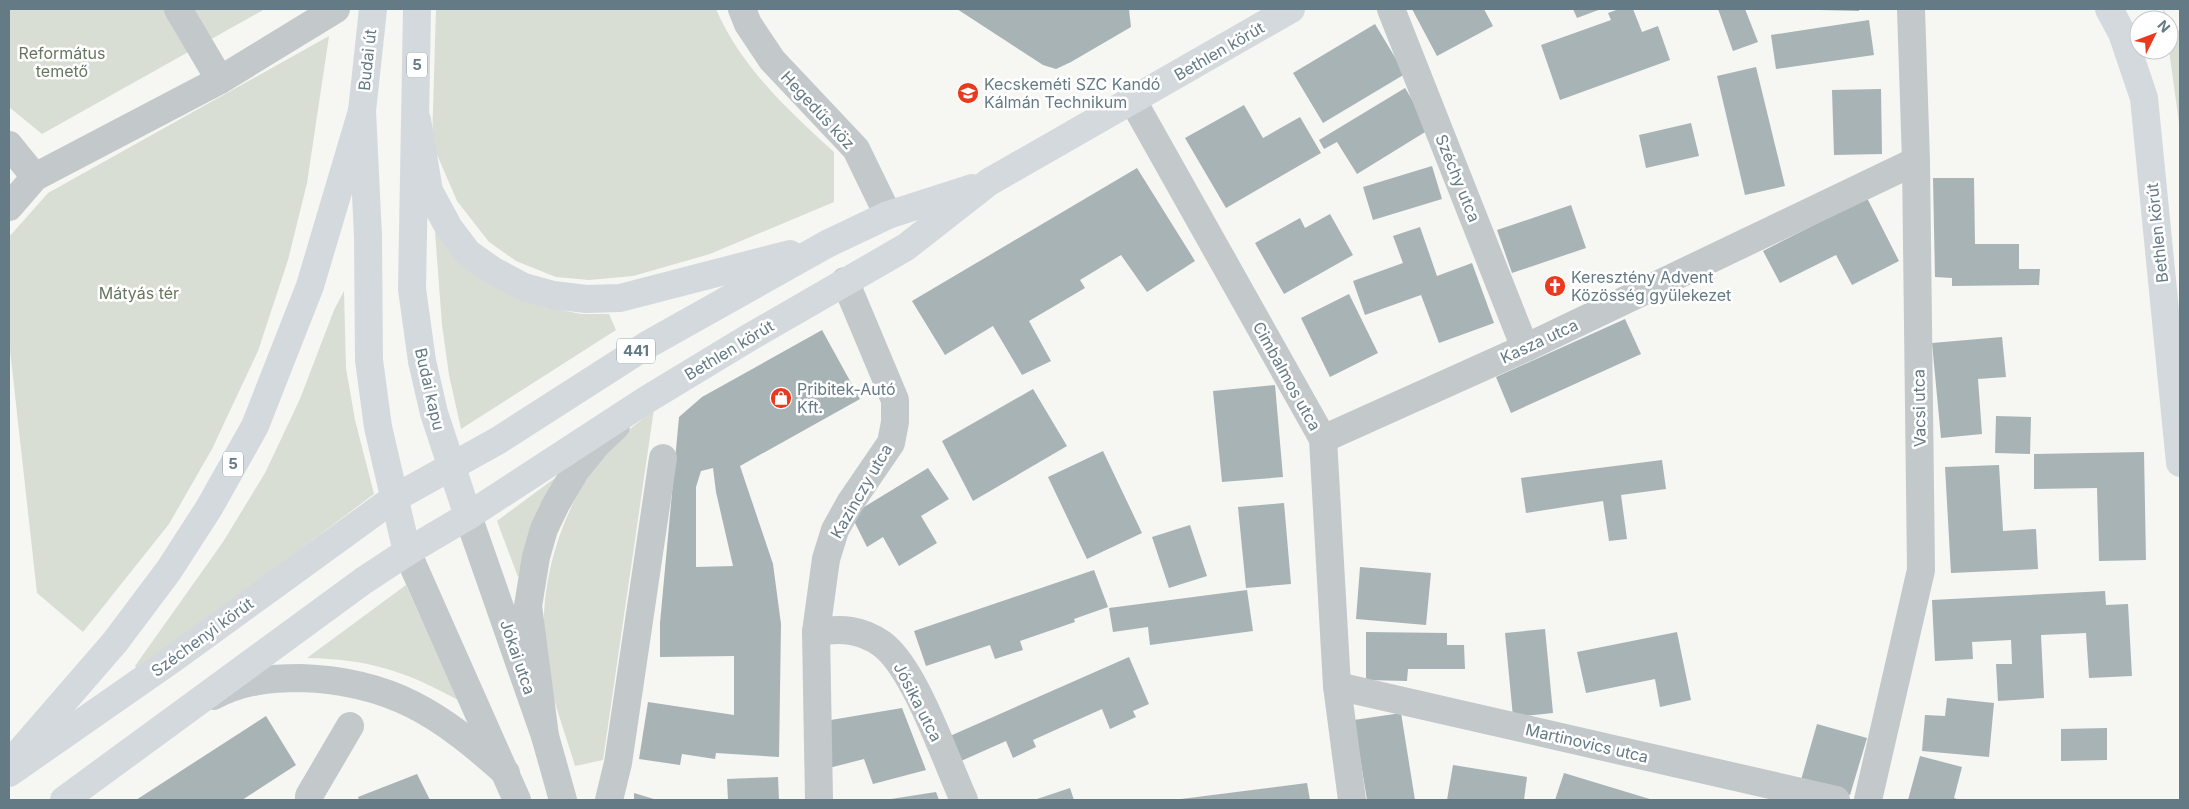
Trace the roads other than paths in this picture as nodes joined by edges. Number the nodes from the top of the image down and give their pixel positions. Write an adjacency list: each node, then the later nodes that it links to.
1 (178, 9): 10 (street)
2 (336, 9): 10 (street)
3 (373, 9): 12 (main road, Budai út / 5)
4 (417, 9): 13 (main road, 5)
5 (742, 9): 19 (street, Hegedűs köz)
6 (1291, 9): 11 (main road, Bethlen körút / 441)
7 (1391, 9): 22 (street, Széchy utca)
8 (1911, 9): 15 (street, Vacsi utca)
9 (2109, 9): 26 (main road, Bethlen körút)
10 (220, 80): 16 (street)
11 (1133, 101): 17 (main road, Bethlen körút / 441); 24 (street, Cimbalmos utca)
12 (362, 111): 28 (main road, 5); 36 (main road, 5)
13 (417, 120): 20 (main road); 27 (main road, Budai kapu / 5)
14 (9, 145): 16 (street)
15 (1916, 161): 22 (street, Kasza utca); 48 (street, Vacsi utca)
16 (35, 177): 18 (street)
17 (989, 182): 19 (main road, Bethlen körút / 441); 21 (main road, Bethlen körút / 441)
18 (9, 207)
19 (888, 215): 20 (main road, Bethlen körút / 441)
20 (827, 244): 27 (main road, Bethlen körút / 441)
21 (845, 281): 23 (main road, Bethlen körút / 441); 31 (street, Kazinczy utca)
22 (1525, 348): 24 (street, Kasza utca)
23 (646, 400): 29 (main road, Bethlen körút / 441); 35 (street)
24 (1323, 439): 32 (street, Cimbalmos utca)
25 (663, 458): 43 (street)
26 (2180, 463)
27 (450, 467): 28 (main road); 29 (main road, 5)
28 (393, 499): 30 (main road, 5); 37 (main road, Széchenyi körút)
29 (468, 516): 30 (main road); 35 (street, Jókai utca)
30 (407, 552): 33 (main road); 38 (street)
31 (816, 632): 44 (street, Kazinczy utca); 45 (street, Jósika utca)
32 (1337, 686): 46 (street, Cimbalmos utca); 47 (street, Martinovics utca)
33 (196, 704): 38 (street); 39 (main road)
34 (350, 726): 40 (street)
35 (545, 736): 42 (street, Jókai utca)
36 (9, 765)
37 (9, 773)
38 (506, 773): 41 (street)
39 (64, 800)
40 (309, 800)
41 (517, 800)
42 (562, 800)
43 (609, 800)
44 (819, 800)
45 (964, 800)
46 (1352, 800)
47 (1836, 800)
48 (1868, 800)

